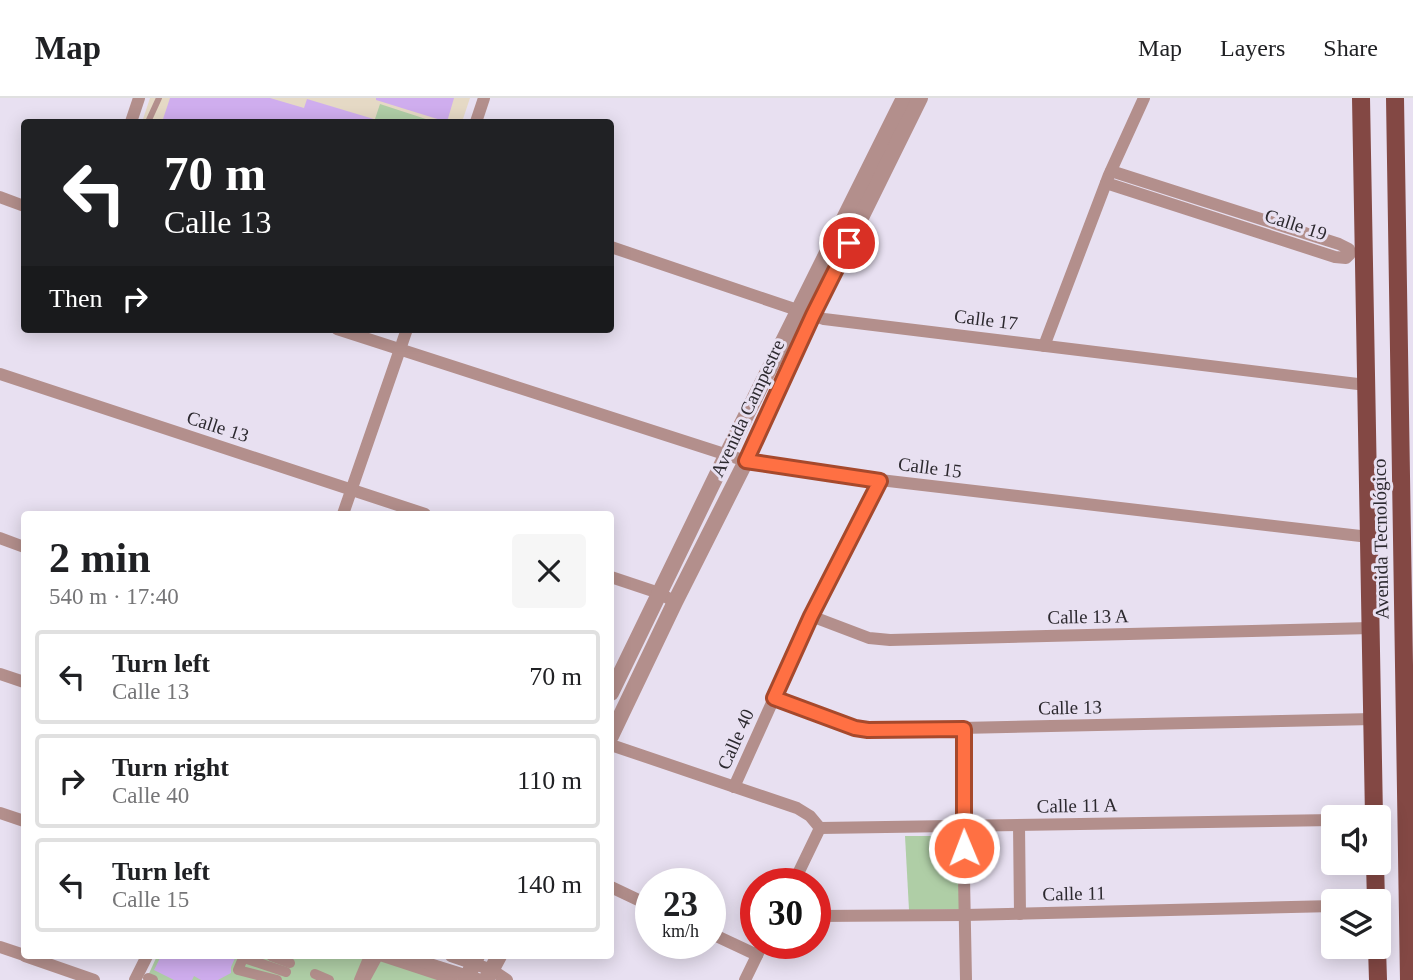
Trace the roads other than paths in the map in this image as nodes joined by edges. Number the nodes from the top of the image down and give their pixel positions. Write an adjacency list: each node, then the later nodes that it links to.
1 (139, 98): 9 (street)
2 (159, 98): 10 (lane)
3 (484, 98): 11 (street)
4 (904, 98): 16 (street, Avenida Campestre)
5 (920, 98): 16 (street, Avenida Campestre)
6 (1144, 98): 12 (street)
7 (1361, 98): 23 (main road, Avenida Tecnológico)
8 (1395, 98): 17 (main road, Avenida Tecnológico)
9 (132, 119)
10 (149, 119)
11 (477, 119)
12 (1108, 177): 12 (street, Calle 19); 20 (street)
13 (0, 197): 14 (street)
14 (21, 204)
15 (614, 248): 16 (street, Calle 17)
16 (806, 312): 20 (street, Calle 17); 24 (street, Avenida Campestre); 25 (street, Avenida Campestre)
17 (1405, 314): 32 (main road, Avenida Tecnológico)
18 (349, 333): 21 (street, Calle 15)
19 (406, 333): 21 (street)
20 (1044, 346): 23 (street, Calle 17)
21 (400, 350): 24 (street, Calle 15); 27 (street)
22 (0, 374): 27 (street, Calle 13)
23 (1366, 386): 30 (main road, Avenida Tecnológico)
24 (726, 456): 25 (street, Calle 15); 35 (street, Avenida Campestre)
25 (746, 461): 26 (street, Calle 15); 36 (street, Avenida Campestre)
26 (880, 481): 30 (street, Calle 15); 37 (street, Calle 40)
27 (351, 490): 28 (street); 29 (street, Calle 13)
28 (344, 511)
29 (416, 511)
30 (1369, 537): 38 (main road, Avenida Tecnológico)
31 (0, 538): 33 (street)
32 (1407, 540): 47 (main road, Avenida Tecnológico)
33 (21, 546)
34 (614, 578): 35 (street)
35 (659, 593): 36 (street); 41 (street, Avenida Campestre)
36 (675, 602): 45 (street, Avenida Campestre)
37 (811, 616): 38 (street, Calle 13 A); 42 (street, Calle 40)
38 (1371, 628): 43 (main road, Avenida Tecnológico)
39 (0, 674): 40 (street)
40 (21, 681)
41 (614, 687)
42 (774, 698): 44 (street, Calle 13); 48 (street, Calle 40)
43 (1373, 719): 44 (street, Calle 13); 49 (main road, Avenida Tecnológico)
44 (964, 729): 54 (street)
45 (614, 730)
46 (614, 746): 48 (street)
47 (1409, 773): 87 (main road, Avenida Tecnológico)
48 (734, 787): 55 (street)
49 (1374, 805)
50 (0, 813): 51 (street)
51 (21, 820)
52 (1321, 820): 53 (street, Calle 11 A)
53 (1019, 825): 54 (street, Calle 11 A); 60 (street)
54 (963, 826): 55 (street, Calle 11 A); 61 (street)
55 (820, 828): 56 (street)
56 (801, 868)
57 (614, 888): 58 (street)
58 (635, 898)
59 (1321, 906): 60 (street, Calle 11)
60 (1020, 914): 61 (street, Calle 11)
61 (965, 915): 62 (street, Calle 11); 85 (street)
62 (831, 916)
63 (0, 947): 64 (street)
64 (21, 954)
65 (36, 959): 80 (street)
66 (147, 959): 79 (street)
67 (243, 959): 76 (street); 78 (street)
68 (261, 959): 76 (street)
69 (373, 959): 82 (street)
70 (395, 959): 75 (street)
71 (419, 959): 75 (street)
72 (456, 959): 75 (street)
73 (755, 959): 84 (street)
74 (1377, 959): 86 (main road)
75 (477, 971): 83 (street)
76 (285, 972): 78 (street)
77 (315, 977): 81 (street)
78 (256, 978)
79 (145, 979)
80 (94, 980)
81 (329, 980)
82 (361, 980)
83 (507, 980)
84 (745, 980)
85 (966, 980)
86 (1378, 980)
87 (1409, 980)

